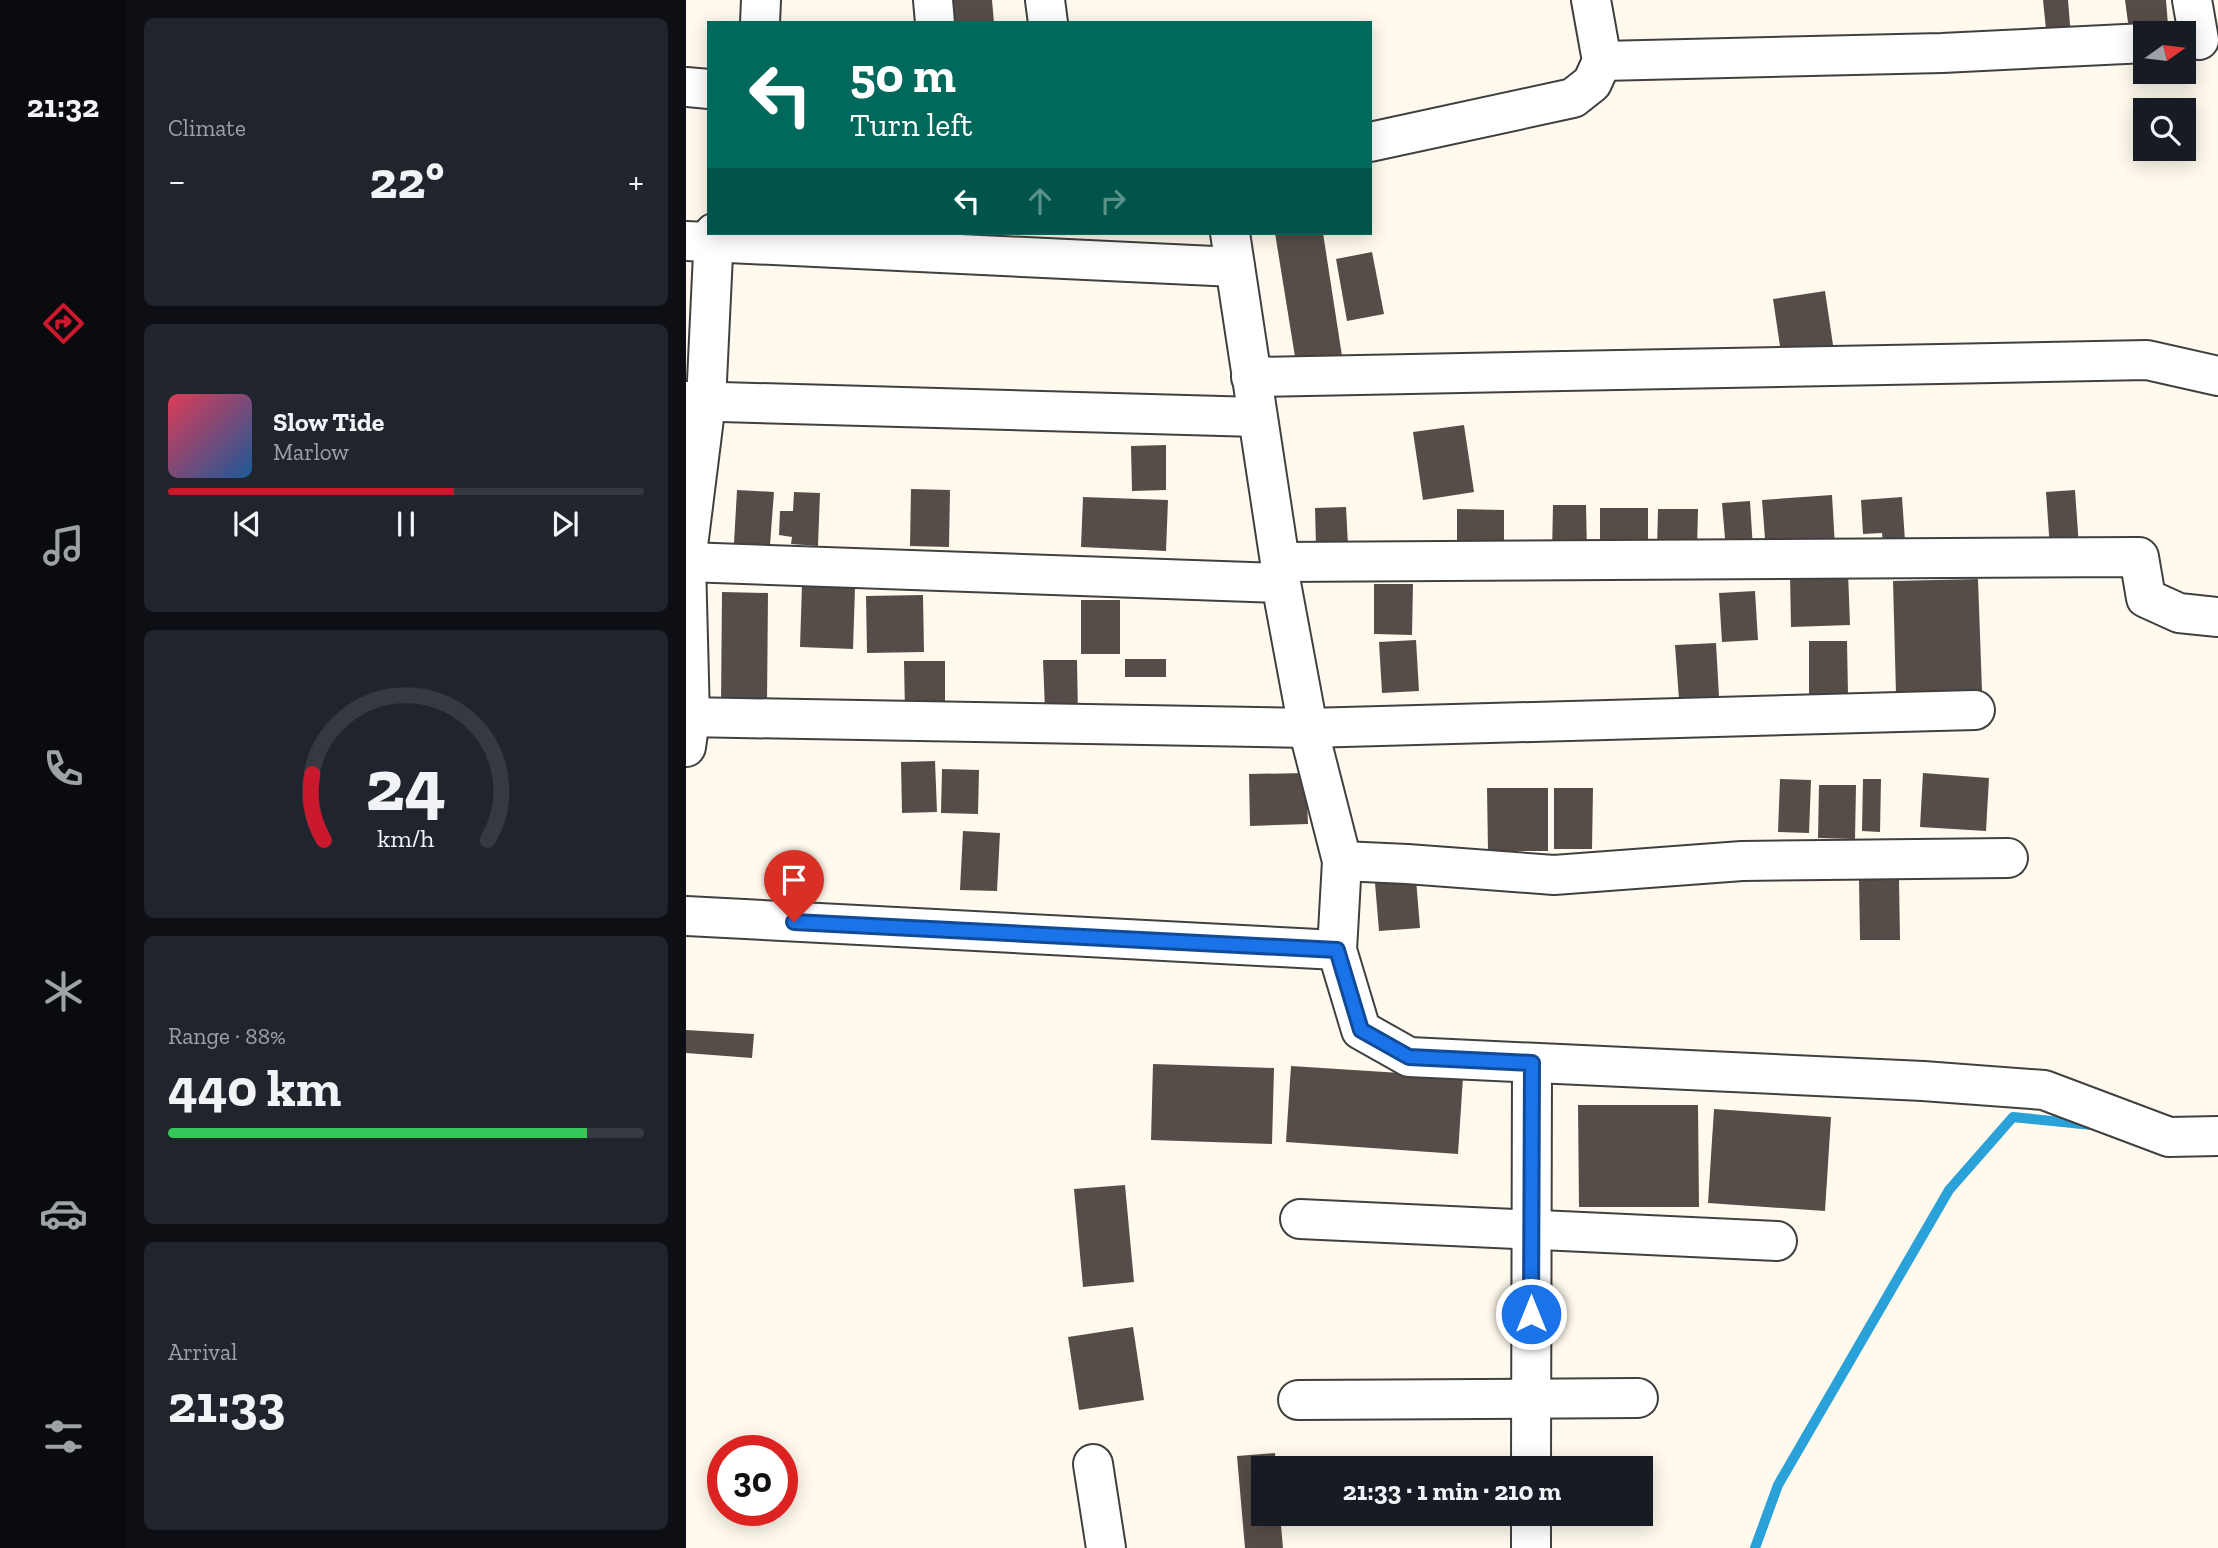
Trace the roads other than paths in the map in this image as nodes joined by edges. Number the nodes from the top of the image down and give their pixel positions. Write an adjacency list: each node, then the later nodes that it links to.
1 (761, 0): 6 (street)
2 (933, 0): 7 (street)
3 (1045, 0): 8 (street)
4 (1591, 0): 11 (street)
5 (2192, 0): 9 (street)
6 (760, 21)
7 (935, 21)
8 (1048, 21)
9 (2200, 40)
10 (2133, 44): 11 (street)
11 (1602, 61): 14 (street)
12 (686, 87): 13 (street)
13 (707, 89)
14 (1372, 142)
15 (704, 239): 16 (street); 19 (street)
16 (1233, 250): 18 (street)
17 (2218, 376): 18 (street)
18 (1251, 377): 20 (street)
19 (696, 402): 20 (street); 21 (street)
20 (1257, 417): 22 (street)
21 (686, 562): 22 (street); 25 (street)
22 (1281, 573): 23 (street); 26 (street)
23 (2218, 617)
24 (1975, 710): 26 (street)
25 (687, 727): 26 (street)
26 (1308, 728): 28 (street)
27 (2008, 858): 28 (street)
28 (1342, 862): 30 (street)
29 (686, 916): 30 (street)
30 (1337, 950): 31 (street)
31 (1532, 1063): 32 (street); 34 (street)
32 (2218, 1136)
33 (1300, 1219): 34 (street)
34 (1531, 1230): 35 (street); 36 (street)
35 (1777, 1241)
36 (1531, 1398): 37 (street); 38 (street); 39 (street)
37 (1638, 1398)
38 (1298, 1400)
39 (1531, 1456)
40 (1093, 1464): 42 (street)
41 (1531, 1526): 43 (street)
42 (1106, 1548)
43 (1531, 1548)

